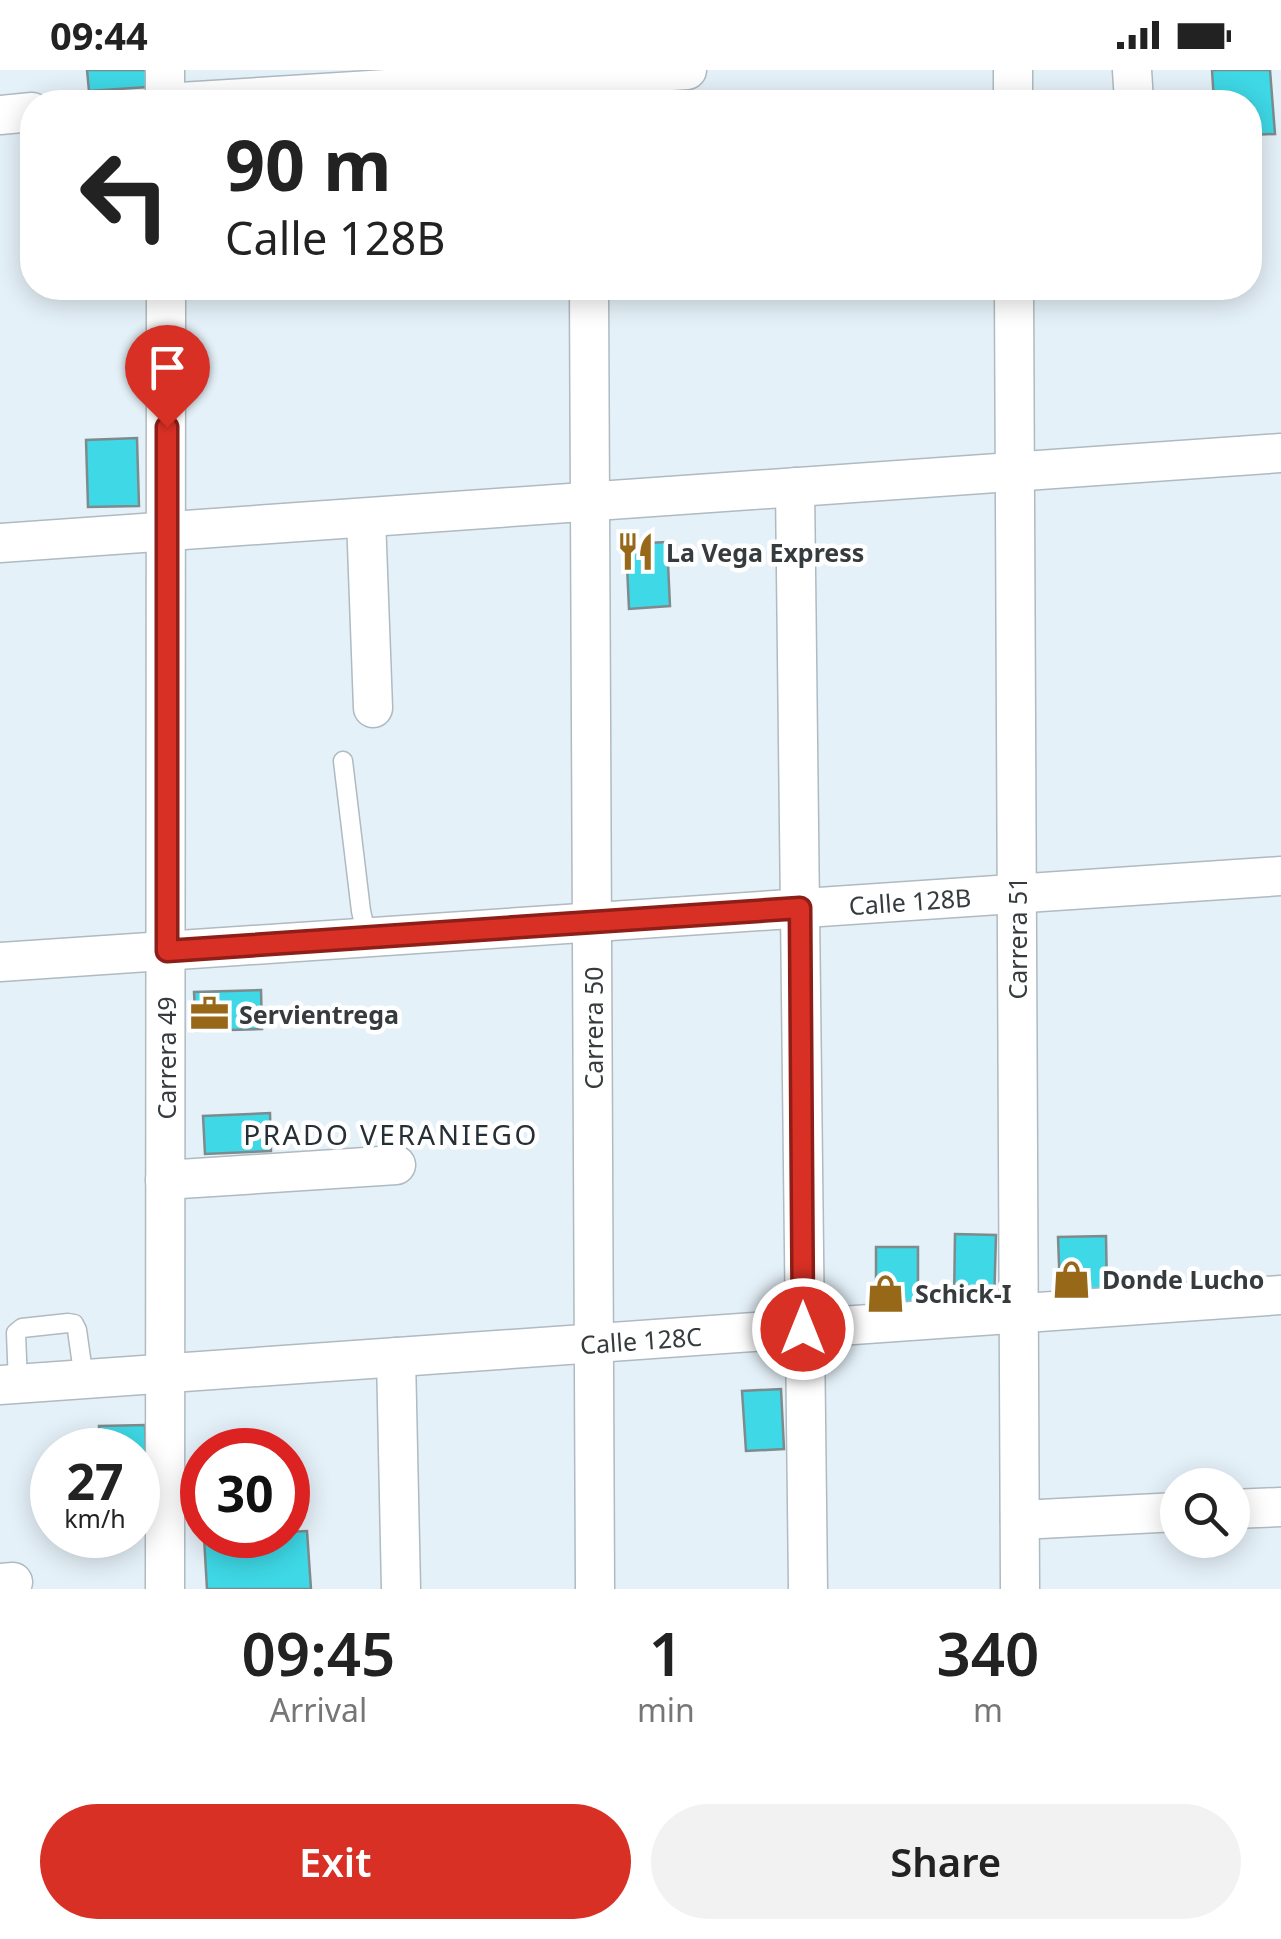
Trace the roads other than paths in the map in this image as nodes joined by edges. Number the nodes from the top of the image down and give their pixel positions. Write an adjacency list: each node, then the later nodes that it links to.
1 (687, 70): 4 (street)
2 (490, 76): 3 (street); 4 (street)
3 (410, 79): 5 (street)
4 (588, 83)
5 (300, 90)
6 (166, 300): 14 (street, Carrera 49)
7 (589, 300): 12 (street, Carrera 50)
8 (1014, 300): 10 (street, Carrera 51)
9 (1281, 453): 10 (street)
10 (1016, 472): 11 (street); 19 (street, Carrera 51)
11 (795, 487): 12 (street); 20 (street)
12 (590, 502): 13 (street); 21 (street, Carrera 50)
13 (366, 518): 14 (street); 16 (street)
14 (168, 531): 15 (street); 23 (street, Carrera 49)
15 (0, 543)
16 (373, 708)
17 (343, 761): 22 (lane)
18 (1281, 876): 19 (street, Calle 128B)
19 (1017, 894): 20 (street, Calle 128B); 28 (street, Carrera 51)
20 (800, 908): 21 (street, Calle 128B); 29 (street)
21 (593, 923): 22 (street, Calle 128B); 30 (street, Carrera 50)
22 (367, 937): 23 (street, Calle 128B)
23 (167, 951): 24 (street, Calle 128B); 26 (street, Carrera 49)
24 (0, 962)
25 (396, 1165): 26 (street)
26 (166, 1180): 32 (street, Carrera 49)
27 (1281, 1295): 28 (street, Calle 128C)
28 (1016, 1314): 29 (street, Calle 128C); 38 (street, Carrera 51)
29 (803, 1329): 30 (street, Calle 128C); 42 (street)
30 (595, 1344): 31 (street, Calle 128C); 41 (street, Carrera 50)
31 (396, 1357): 32 (street, Calle 128C); 40 (street)
32 (168, 1374): 33 (street, Calle 128C); 39 (street, Carrera 49)
33 (84, 1380): 34 (street, Calle 128C); 34 (lane)
34 (9, 1385)
35 (1281, 1507): 36 (street)
36 (1250, 1508)
37 (1160, 1513): 38 (street)
38 (1020, 1520): 43 (street, Carrera 51)
39 (166, 1589)
40 (401, 1589)
41 (595, 1589)
42 (808, 1589)
43 (1020, 1589)

